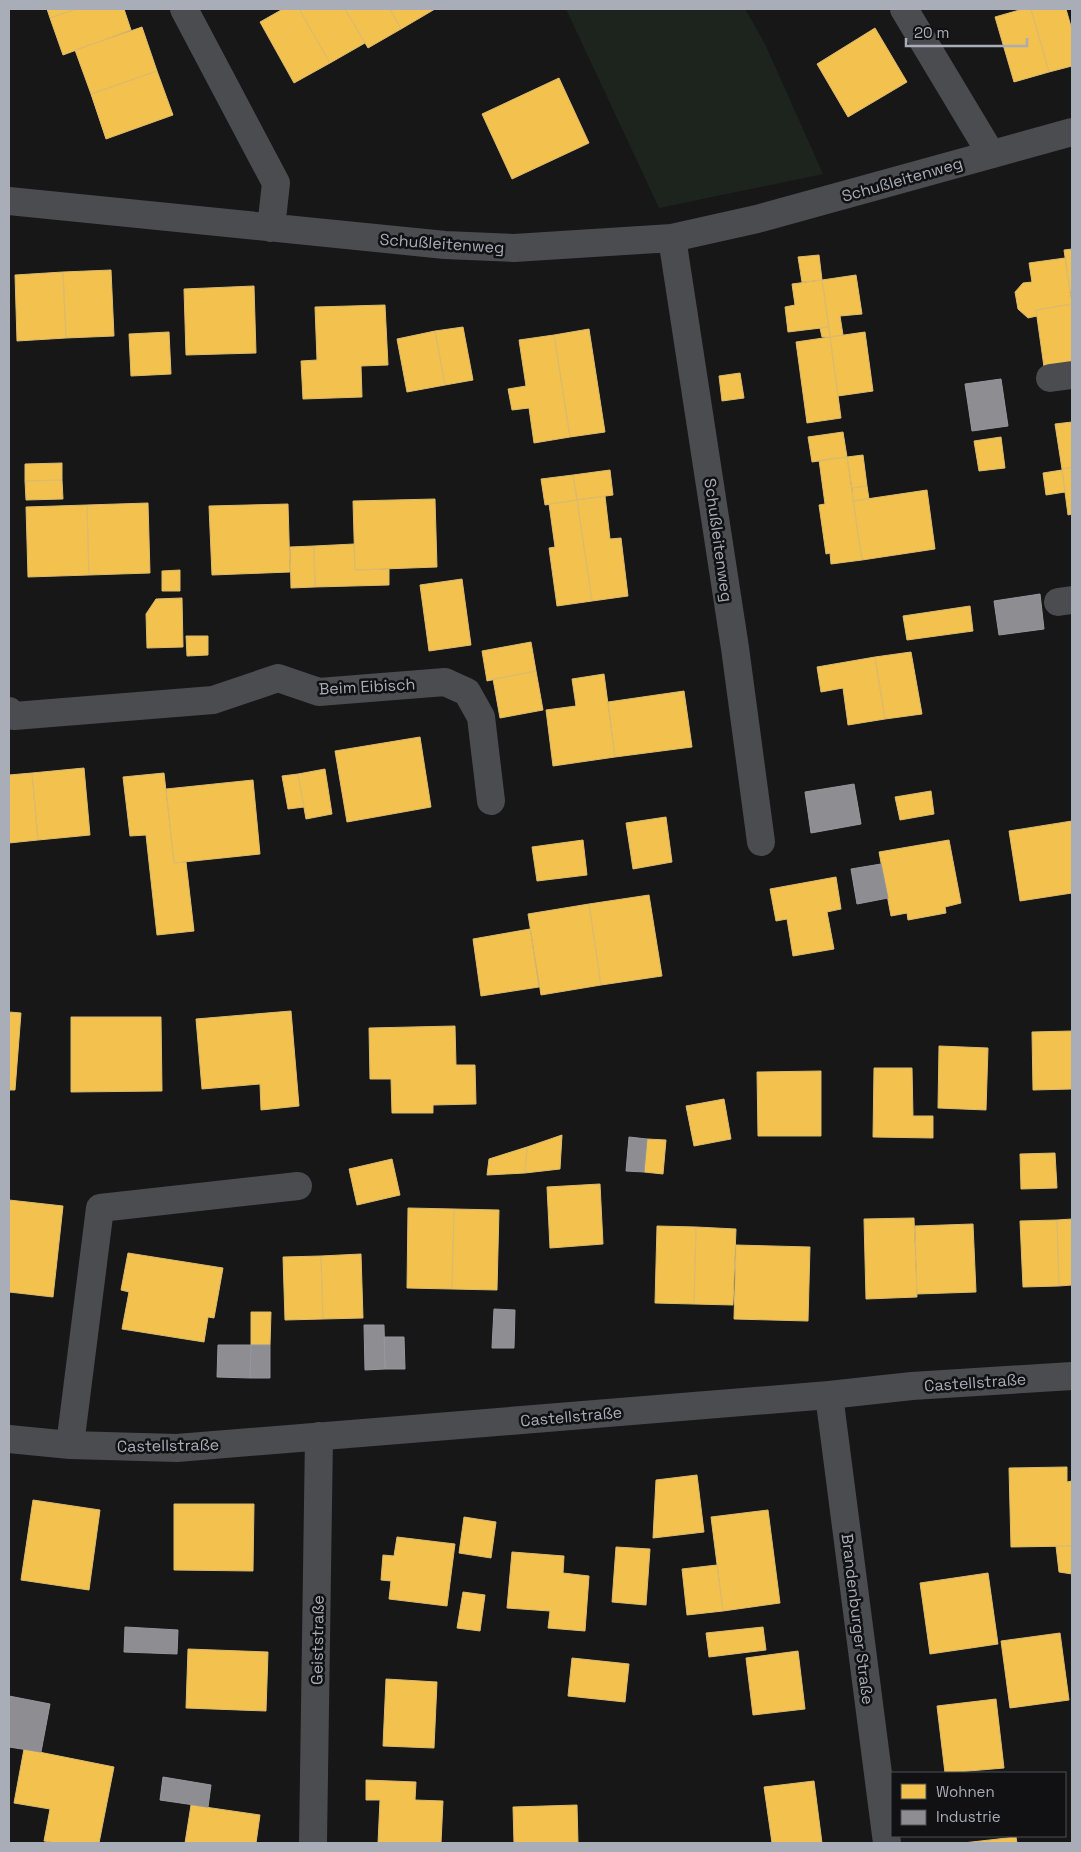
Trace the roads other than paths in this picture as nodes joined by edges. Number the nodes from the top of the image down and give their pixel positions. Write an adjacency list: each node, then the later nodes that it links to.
1 (904, 9): 4 (street)
2 (187, 10): 6 (street)
3 (1072, 132): 4 (street, Schußleitenweg)
4 (991, 154): 7 (street, Schußleitenweg)
5 (9, 201): 6 (street, Schußleitenweg)
6 (272, 228): 7 (street, Schußleitenweg)
7 (672, 238): 10 (street, Schußleitenweg)
8 (9, 711): 9 (street, Beim Eibisch)
9 (491, 801)
10 (761, 842)
11 (298, 1186): 16 (street)
12 (1072, 1376): 13 (street, Castellstraße)
13 (828, 1395): 14 (street, Castellstraße); 18 (street, Brandenburger Straße)
14 (320, 1436): 16 (street, Castellstraße); 17 (street, Geiststraße)
15 (9, 1439): 16 (street, Castellstraße)
16 (70, 1445)
17 (313, 1843)
18 (887, 1843)

